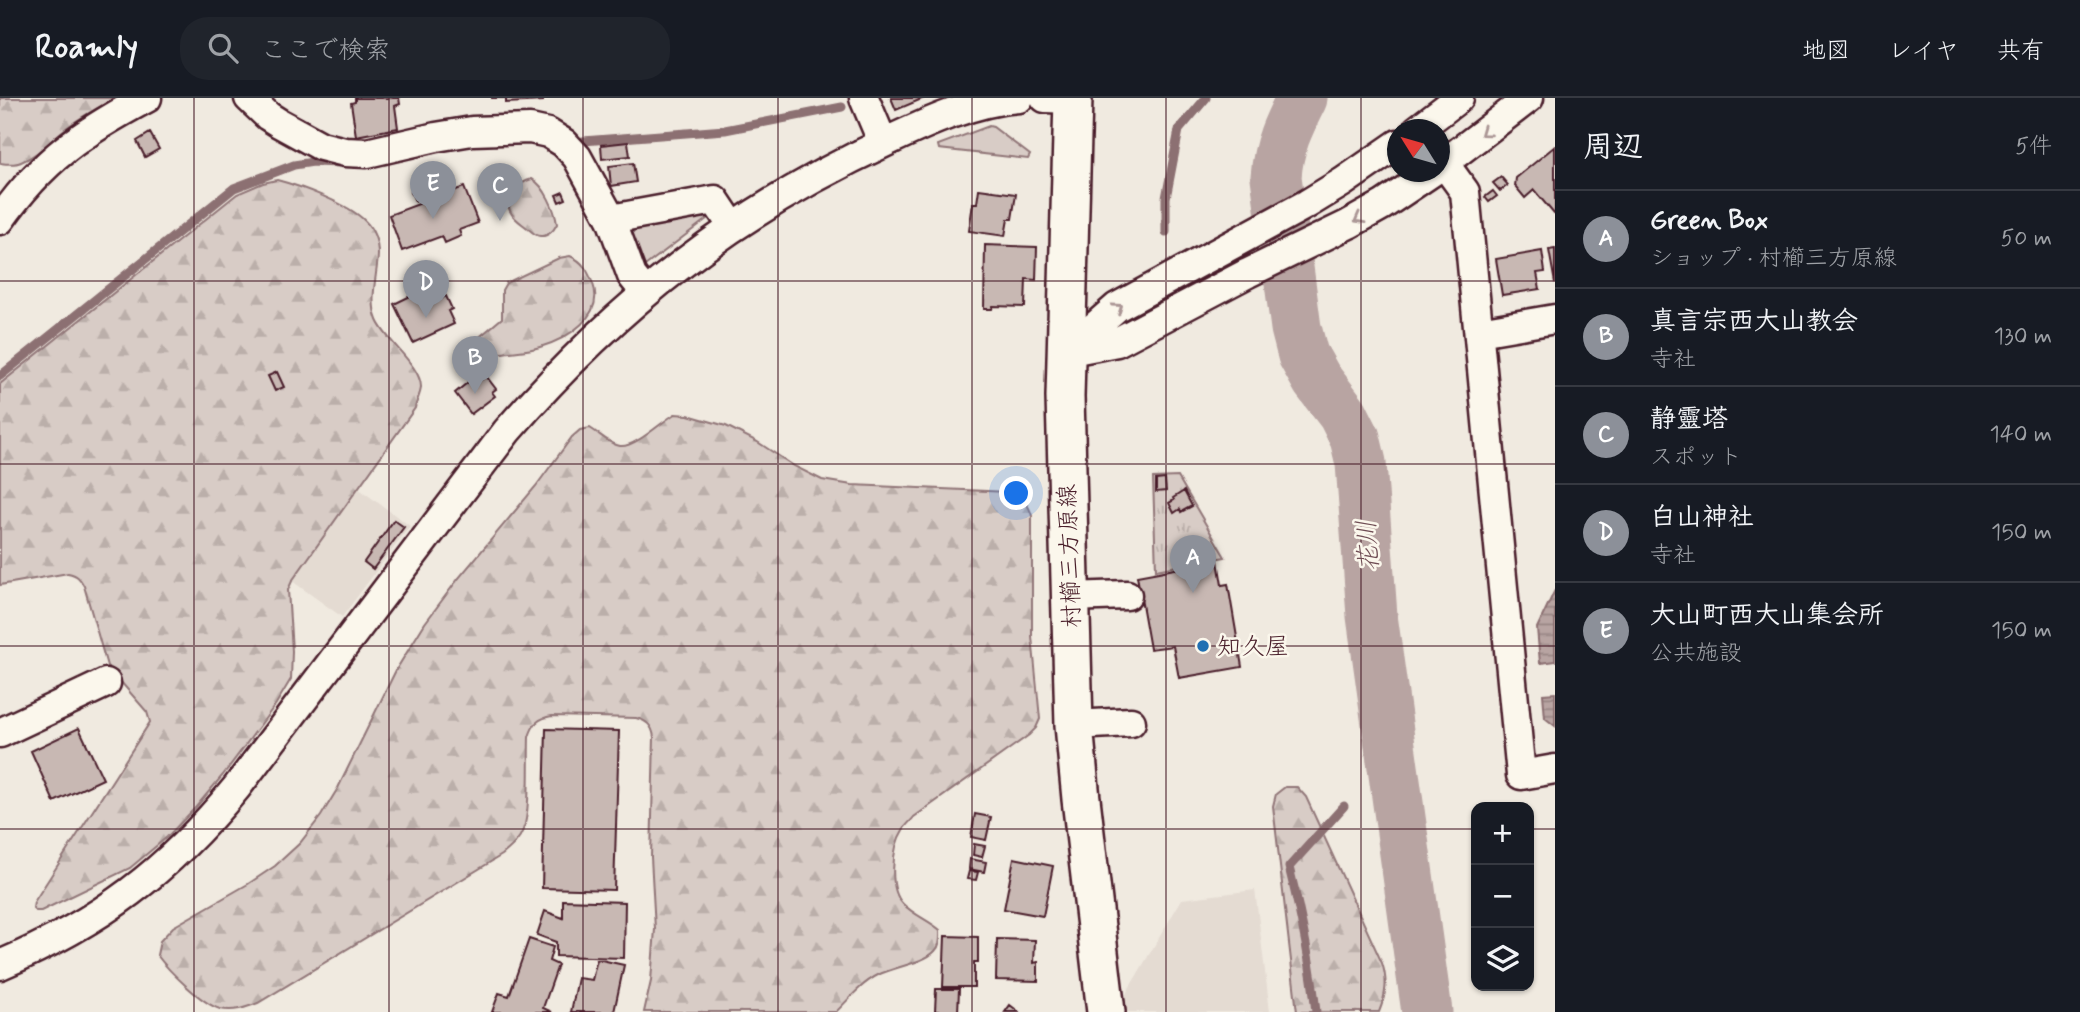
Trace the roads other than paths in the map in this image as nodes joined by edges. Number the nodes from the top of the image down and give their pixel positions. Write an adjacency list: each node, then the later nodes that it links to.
1 (147, 98): 16 (street)
2 (249, 98): 15 (street)
3 (863, 98): 10 (street)
4 (1019, 98): 10 (street)
5 (1045, 98): 6 (street)
6 (1073, 98): 21 (main road, 村櫛三方原線)
7 (1459, 98): 9 (street)
8 (1529, 98): 12 (street, one-way to 12)
9 (1432, 119)
10 (883, 143): 17 (street)
11 (1387, 152): 21 (street, one-way to 11)
12 (1450, 158)
13 (1416, 182): 21 (street, one-way to 21)
14 (1450, 182): 20 (street)
15 (611, 219): 17 (street); 18 (street)
16 (0, 220)
17 (733, 227): 18 (street)
18 (645, 292): 29 (street)
19 (1555, 319): 20 (street)
20 (1479, 332): 28 (street)
21 (1066, 352): 23 (main road, 村櫛三方原線)
22 (1127, 595): 23 (street)
23 (1070, 597): 26 (main road, 村櫛三方原線)
24 (106, 683): 27 (street)
25 (1131, 722): 26 (street)
26 (1074, 725): 30 (main road, 村櫛三方原線)
27 (0, 733)
28 (1555, 769)
29 (0, 965)
30 (1106, 1012)

